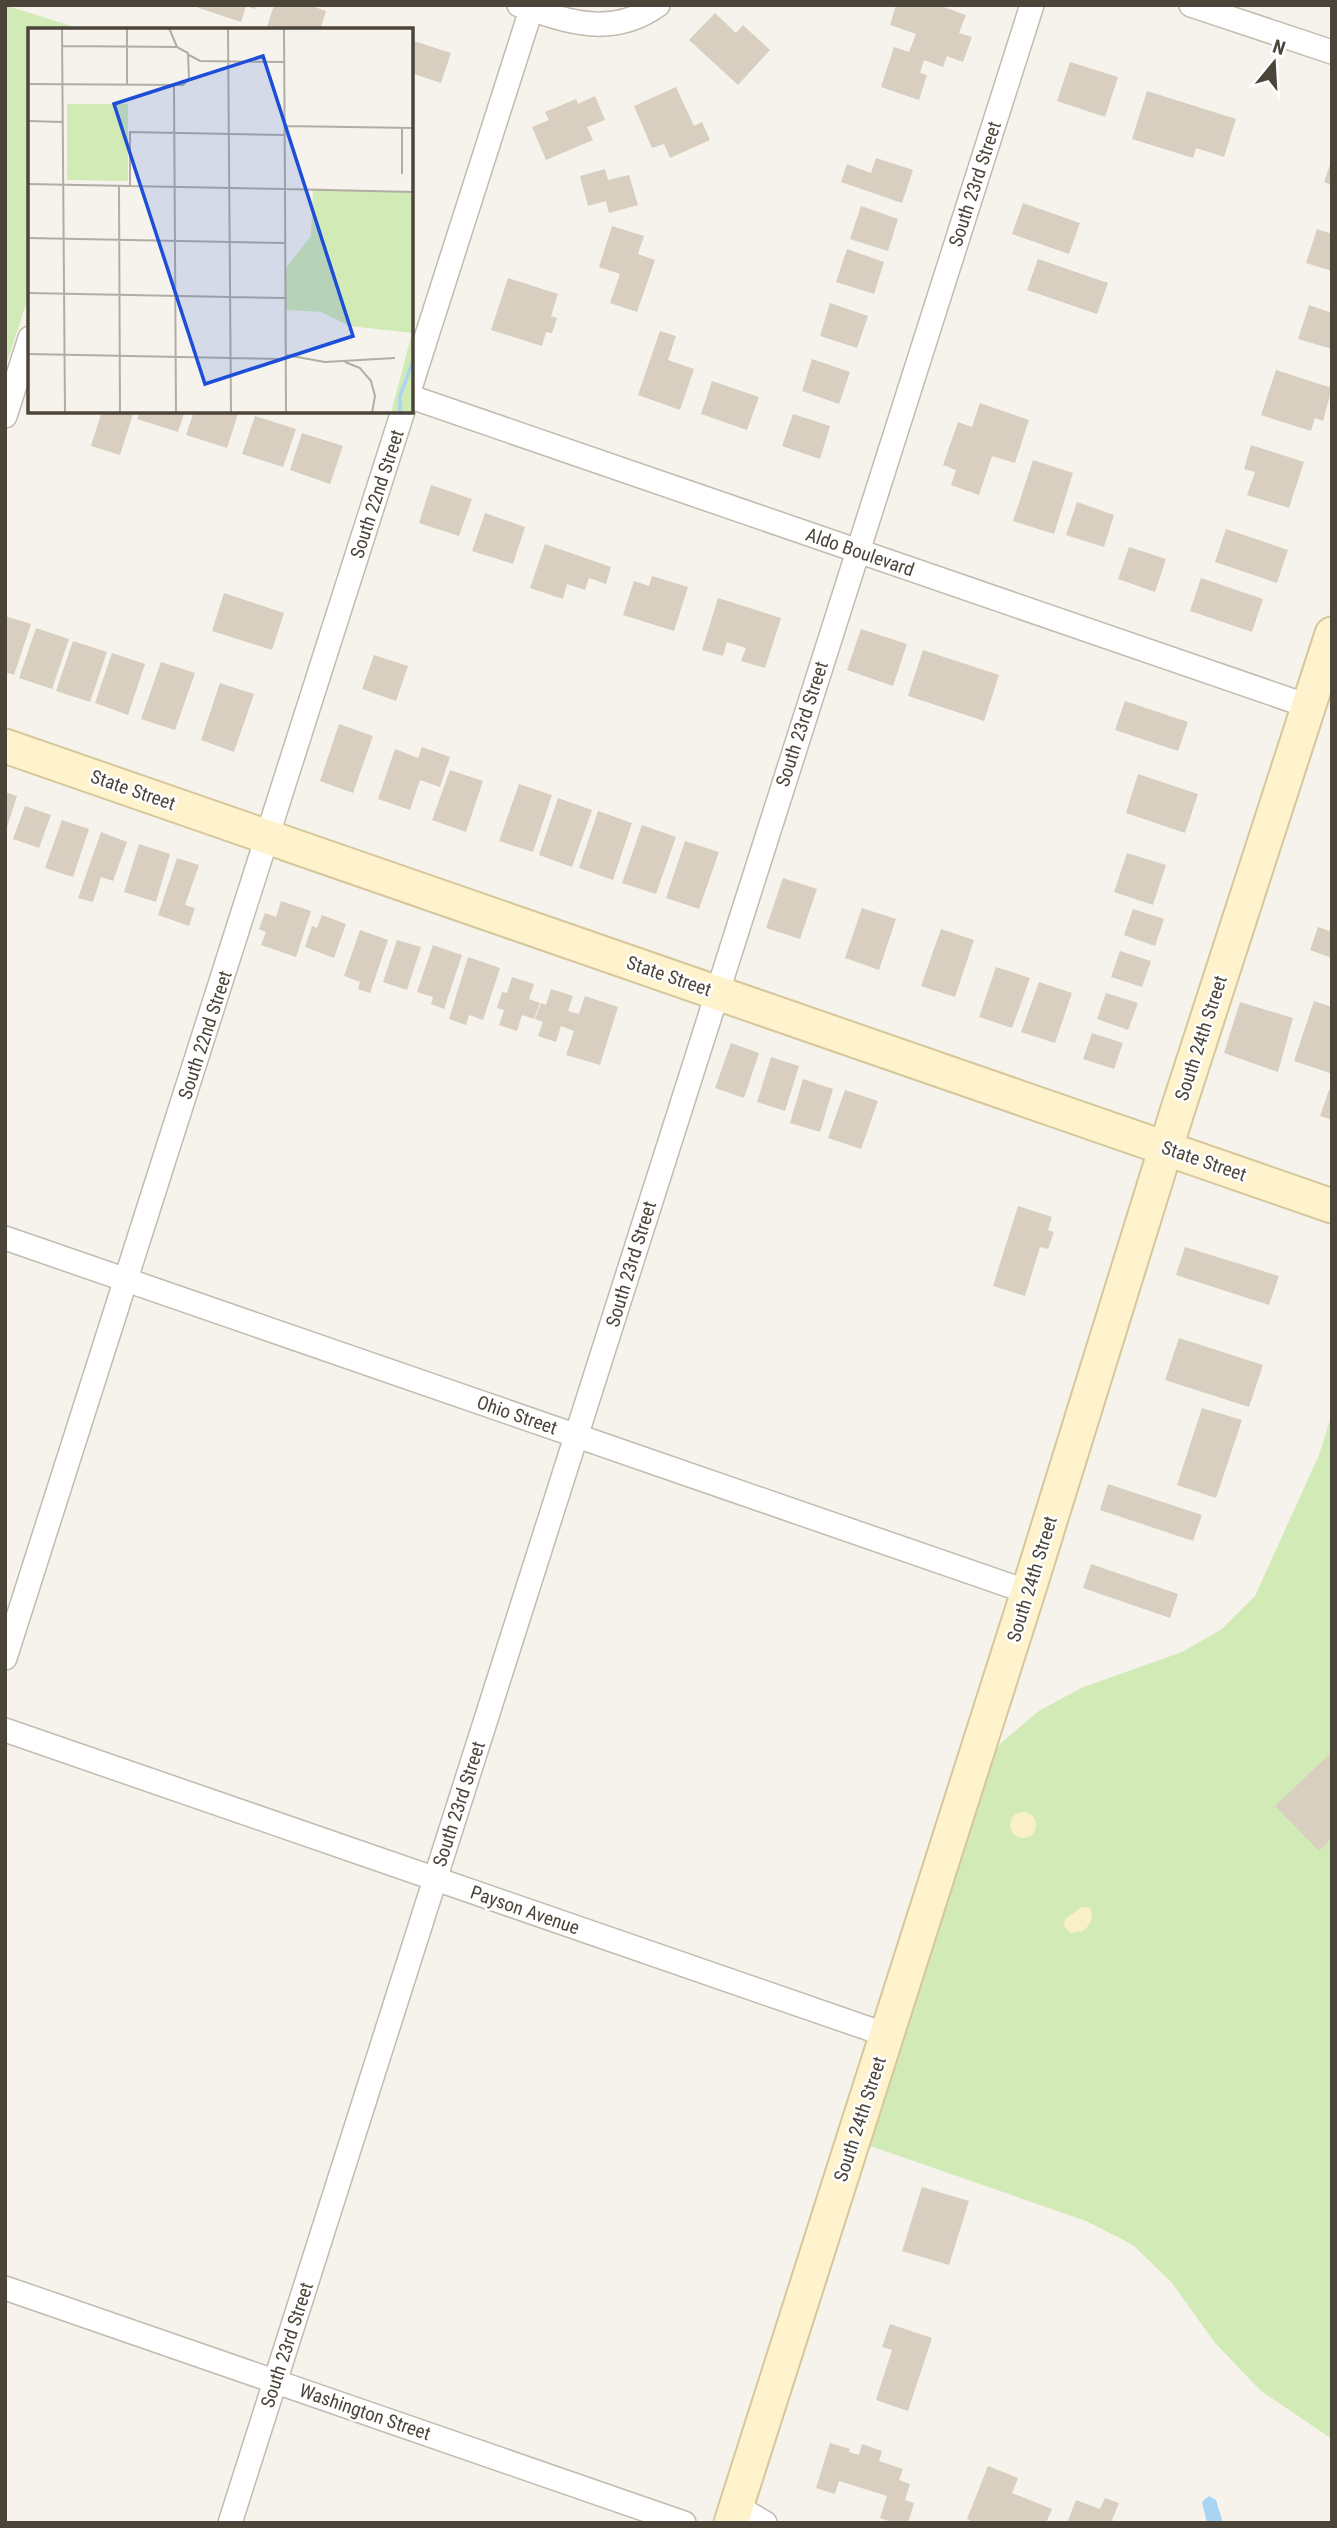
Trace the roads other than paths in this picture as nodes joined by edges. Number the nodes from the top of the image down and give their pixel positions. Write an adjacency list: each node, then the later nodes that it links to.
1 (658, 5): 4 (street)
2 (1031, 5): 11 (street, South 23rd Street)
3 (1191, 5): 5 (street)
4 (525, 7): 7 (street)
5 (1332, 52)
6 (28, 344): 10 (street)
7 (413, 378)
8 (413, 398): 11 (street, Aldo Boulevard)
9 (402, 413): 15 (street, South 22nd Street)
10 (5, 416)
11 (858, 551): 13 (street, Aldo Boulevard); 16 (street, South 23rd Street)
12 (1332, 634): 13 (street, South 24th Street)
13 (1308, 706): 17 (street, South 24th Street)
14 (5, 746): 15 (street, State Street)
15 (268, 837): 16 (street, State Street); 20 (street, South 22nd Street)
16 (716, 992): 17 (street, State Street); 21 (street, South 23rd Street)
17 (1166, 1148): 18 (street, State Street); 22 (street, South 24th Street)
18 (1332, 1206)
19 (5, 1237): 20 (street, Ohio Street)
20 (126, 1279): 21 (street, Ohio Street); 23 (street, South 22nd Street)
21 (577, 1436): 22 (street, Ohio Street); 25 (street, South 23rd Street)
22 (1028, 1592): 26 (street, South 24th Street)
23 (5, 1658)
24 (5, 1730): 25 (street, Payson Avenue)
25 (435, 1878): 26 (street, Payson Avenue); 28 (street, South 23rd Street)
26 (887, 2035): 29 (street, South 24th Street)
27 (5, 2288): 28 (street, Washington Street)
28 (275, 2381): 30 (street, South 23rd Street); 31 (street, Washington Street)
29 (733, 2514): 32 (street)
30 (230, 2523)
31 (684, 2523)
32 (765, 2523)

